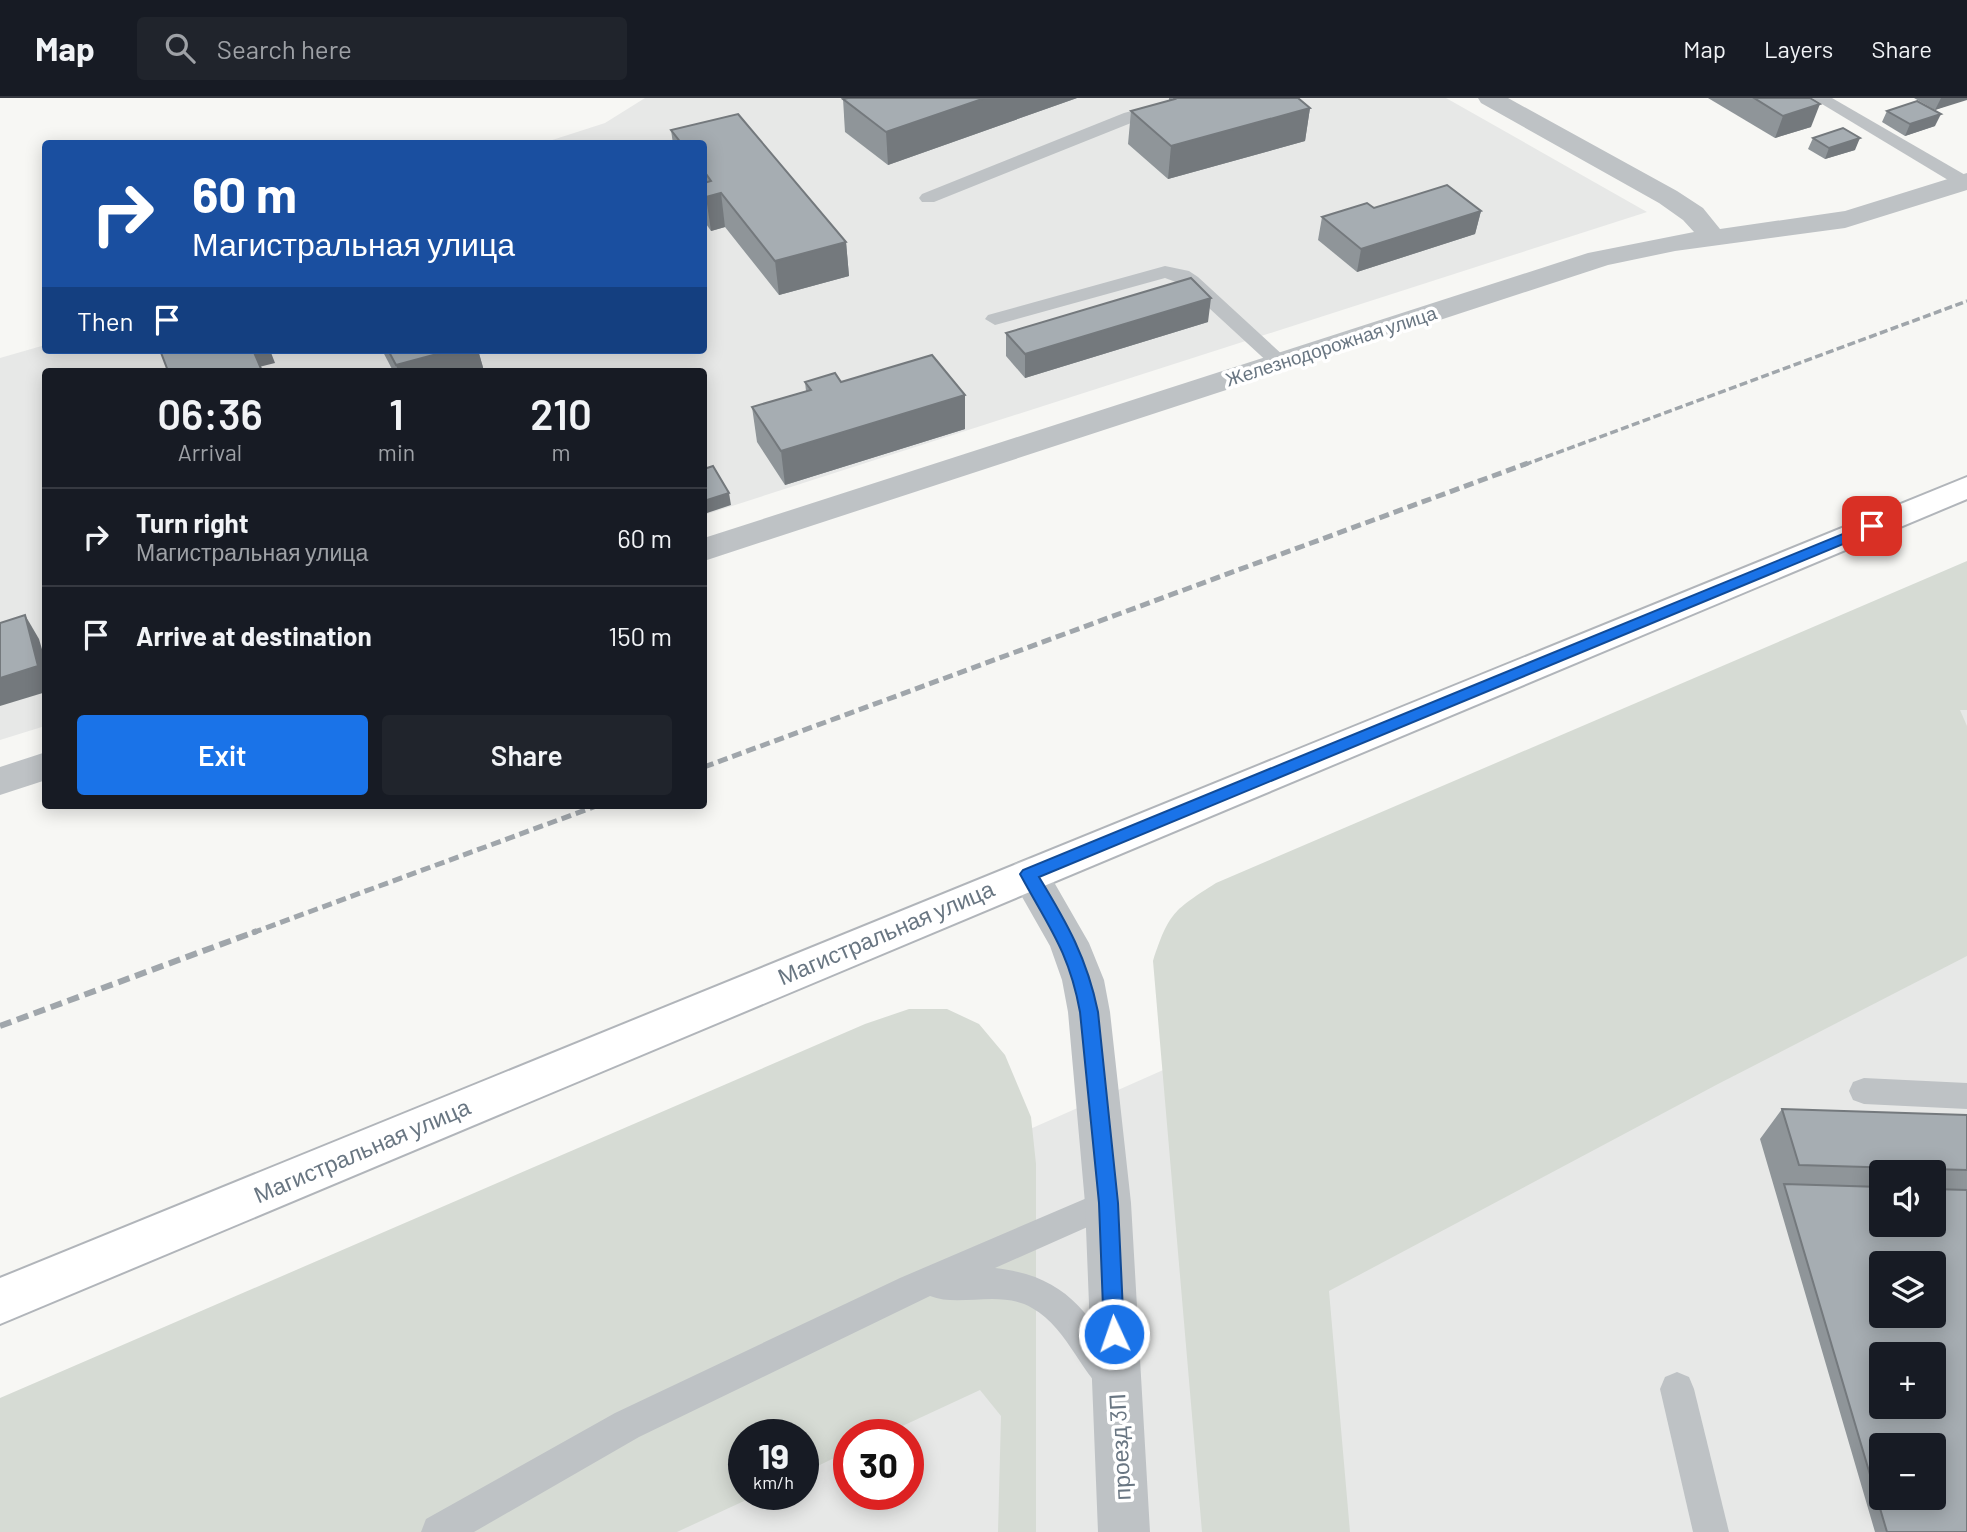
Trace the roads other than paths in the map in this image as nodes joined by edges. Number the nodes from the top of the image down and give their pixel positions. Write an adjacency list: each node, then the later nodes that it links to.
1 (1200, 98): 4 (lane)
2 (1490, 98): 7 (street)
3 (1820, 98): 5 (lane)
4 (1172, 101): 6 (lane)
5 (1965, 182): 7 (street, Железнодорожная улица)
6 (928, 198)
7 (1713, 237): 9 (street, Железнодорожная улица)
8 (995, 319): 9 (lane)
9 (1279, 362): 11 (street, Железнодорожная улица)
10 (1967, 487): 14 (main road, Магистральная улица)
11 (707, 549)
12 (42, 767): 13 (street)
13 (0, 781)
14 (1029, 874): 17 (street, проезд 3П); 19 (main road, Магистральная улица)
15 (1864, 1091): 16 (lane)
16 (1967, 1096)
17 (1108, 1203): 18 (lane); 20 (street, проезд 3П)
18 (911, 1289): 20 (lane); 22 (lane)
19 (0, 1301)
20 (1117, 1386): 23 (street, проезд 3П)
21 (1677, 1389): 24 (lane)
22 (439, 1532)
23 (1124, 1532)
24 (1711, 1532)

